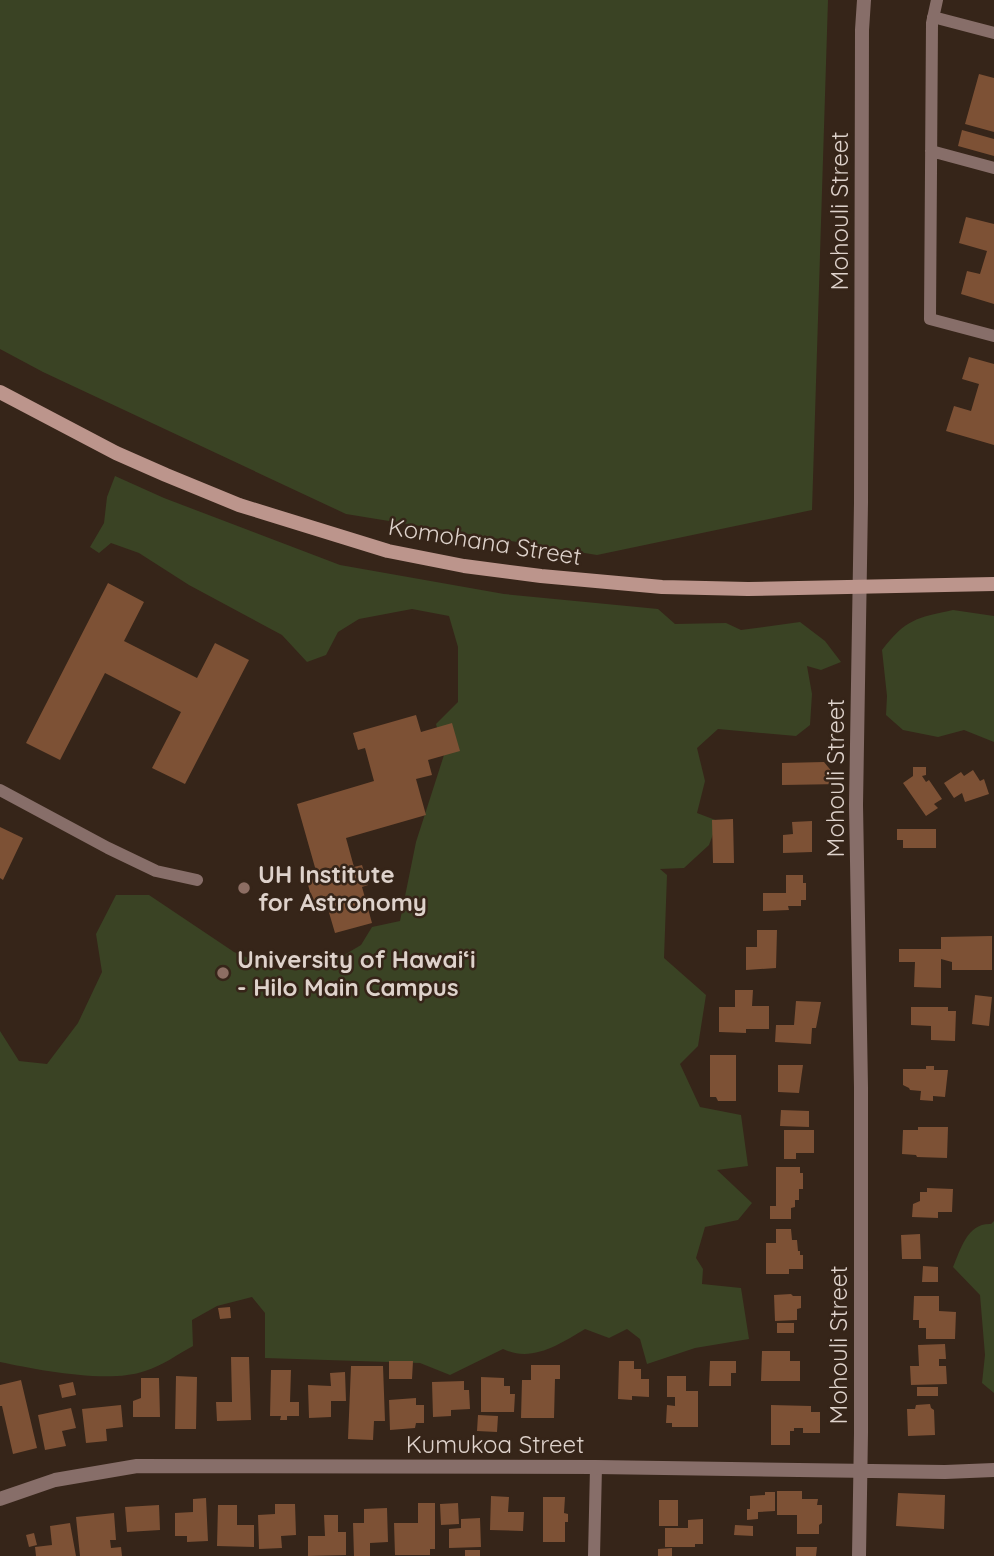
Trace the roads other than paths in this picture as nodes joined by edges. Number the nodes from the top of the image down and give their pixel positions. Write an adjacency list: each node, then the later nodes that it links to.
1 (864, 0): 10 (street, Mohouli Street)
2 (937, 0): 3 (street)
3 (933, 17): 4 (street); 5 (street)
4 (994, 33)
5 (931, 150): 6 (street); 7 (street)
6 (994, 168)
7 (994, 336)
8 (0, 392): 10 (main road, Komohana Street)
9 (994, 584): 10 (main road, Komohana Street)
10 (860, 587): 14 (street, Mohouli Street)
11 (0, 790): 12 (street)
12 (197, 880)
13 (596, 1466): 14 (street, Kumukoa Street); 16 (street, Kumukoa Street); 17 (street)
14 (861, 1469): 15 (street, Kumukoa Street); 18 (street, Mohouli Street)
15 (994, 1471)
16 (0, 1499)
17 (594, 1556)
18 (859, 1556)

